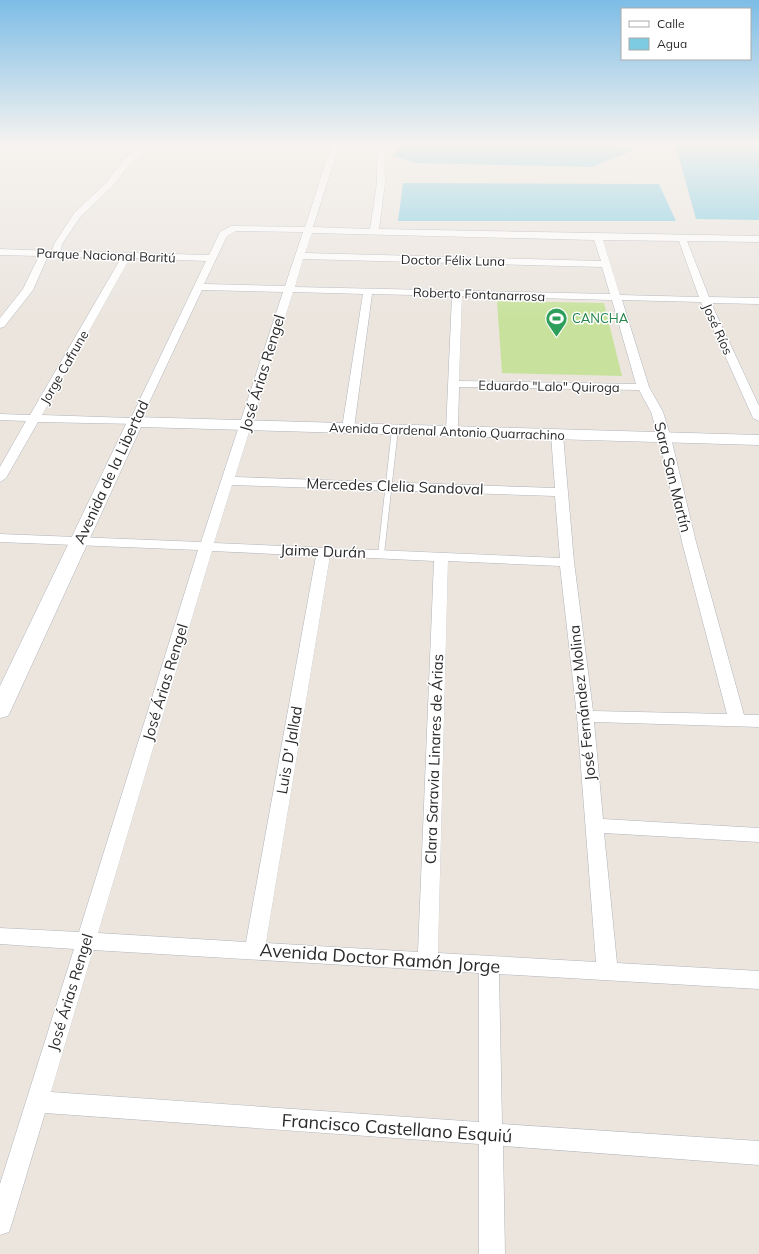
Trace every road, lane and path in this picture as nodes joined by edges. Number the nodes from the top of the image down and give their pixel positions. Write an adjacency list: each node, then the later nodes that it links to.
1 (91, 202): 10 (street)
2 (317, 202): 4 (street, José Árias Rengel)
3 (378, 202): 5 (street)
4 (308, 230): 5 (street); 12 (street, José Árias Rengel); 13 (street, Avenida de la Libertad)
5 (374, 231): 6 (street)
6 (598, 237): 7 (street); 14 (street, Sara San Martín)
7 (682, 238): 8 (street); 20 (street, José Ríos)
8 (759, 239)
9 (0, 252): 10 (street, Parque Nacional Baritú)
10 (51, 253): 11 (street, Parque Nacional Baritú); 22 (street)
11 (127, 256): 13 (street, Parque Nacional Baritú); 26 (street, Jorge Cafrune)
12 (300, 256): 14 (street, Doctor Félix Luna); 16 (street, José Árias Rengel)
13 (212, 258): 15 (street, Avenida de la Libertad)
14 (605, 264): 19 (street, Sara San Martín)
15 (199, 287): 16 (street, Roberto Fontanarrosa); 28 (street, Avenida de la Libertad)
16 (288, 290): 17 (street, Roberto Fontanarrosa); 29 (street, José Árias Rengel)
17 (368, 292): 18 (street, Roberto Fontanarrosa); 30 (street)
18 (457, 294): 19 (street, Roberto Fontanarrosa); 23 (street)
19 (616, 298): 20 (street, Roberto Fontanarrosa); 24 (street, Sara San Martín)
20 (705, 300): 21 (street, Roberto Fontanarrosa); 27 (street, José Ríos)
21 (759, 301)
22 (0, 325)
23 (454, 384): 24 (street, Eduardo "Lalo" Quiroga); 32 (street)
24 (643, 388): 34 (street, Sara San Martín)
25 (0, 417): 26 (street)
26 (35, 418): 28 (street); 36 (street, Jorge Cafrune)
27 (759, 418)
28 (135, 422): 29 (street, Avenida Cardenal Antonio Quarrachino); 41 (street, Avenida de la Libertad)
29 (245, 426): 30 (street, Avenida Cardenal Antonio Quarrachino); 37 (street, José Árias Rengel)
30 (348, 428): 31 (street, Avenida Cardenal Antonio Quarrachino)
31 (395, 429): 32 (street, Avenida Cardenal Antonio Quarrachino); 38 (lane)
32 (452, 431): 33 (street, Avenida Cardenal Antonio Quarrachino)
33 (557, 435): 34 (street, Avenida Cardenal Antonio Quarrachino); 39 (street, José Fernández Molina)
34 (665, 438): 35 (street, Avenida Cardenal Antonio Quarrachino); 49 (street, Sara San Martín)
35 (759, 440)
36 (0, 478)
37 (229, 481): 38 (street, Mercedes Clelia Sandoval); 42 (street, José Árias Rengel)
38 (388, 485): 39 (street, Mercedes Clelia Sandoval); 44 (lane)
39 (561, 492): 46 (street, José Fernández Molina)
40 (0, 538): 41 (street, Jaime Durán)
41 (78, 541): 42 (street, Jaime Durán); 47 (street, Avenida de la Libertad)
42 (206, 547): 43 (street, Jaime Durán); 54 (street, José Árias Rengel)
43 (324, 551): 44 (street, Jaime Durán); 55 (street, Luis D' Jallad)
44 (381, 554): 45 (street, Jaime Durán)
45 (441, 557): 46 (street, Jaime Durán); 56 (street, Clara Saravia Linares de Árias)
46 (567, 562): 48 (street, José Fernández Molina)
47 (0, 710)
48 (584, 716): 49 (street); 51 (street, José Fernández Molina)
49 (737, 720): 50 (street)
50 (759, 721)
51 (594, 825): 52 (street); 58 (street, José Fernández Molina)
52 (759, 835)
53 (0, 936): 54 (street, Avenida Doctor Ramón Jorge)
54 (86, 940): 55 (street, Avenida Doctor Ramón Jorge); 60 (street, José Árias Rengel)
55 (255, 950): 56 (street, Avenida Doctor Ramón Jorge)
56 (428, 961): 57 (street, Avenida Doctor Ramón Jorge)
57 (489, 965): 58 (street, Avenida Doctor Ramón Jorge); 61 (street)
58 (607, 971): 59 (street, Avenida Doctor Ramón Jorge)
59 (759, 980)
60 (36, 1102): 61 (street, Francisco Castellano Esquiú); 63 (street, José Árias Rengel)
61 (491, 1134): 62 (street, Francisco Castellano Esquiú); 64 (street)
62 (759, 1153)
63 (0, 1223)
64 (492, 1254)

